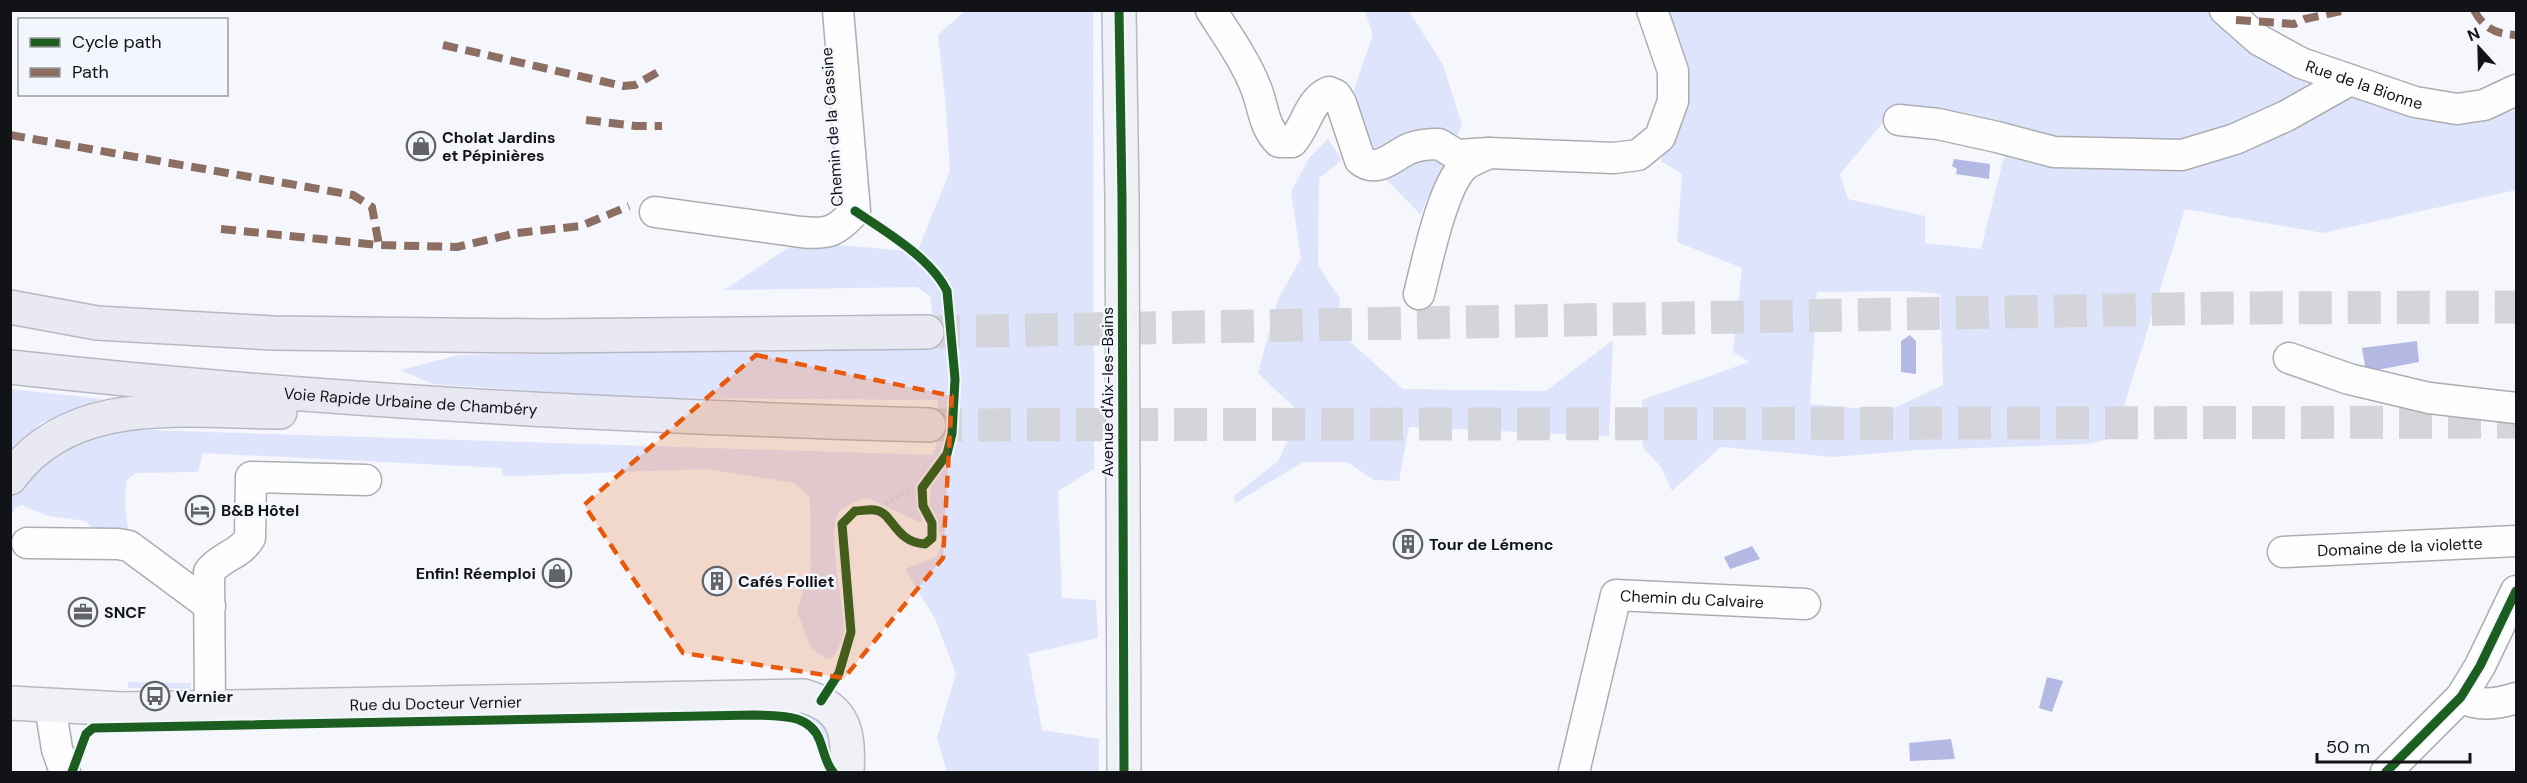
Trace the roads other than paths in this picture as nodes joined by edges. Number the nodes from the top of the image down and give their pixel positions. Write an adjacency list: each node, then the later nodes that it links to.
1 (838, 10): 10 (street, Chemin de la Cassine)
2 (1119, 10): 36 (main road, Avenue d'Aix-les-Bains)
3 (1212, 10): 9 (street)
4 (1652, 10): 9 (street)
5 (2225, 10): 6 (street, Rue de la Bionne)
6 (2350, 80): 7 (street, Rue de la Bionne); 8 (street)
7 (2517, 90)
8 (1899, 120)
9 (1489, 153): 11 (street)
10 (655, 212)
11 (1419, 294)
12 (10, 307): 14 (highway)
13 (10, 317): 14 (highway)
14 (97, 323): 15 (highway)
15 (927, 333)
16 (2289, 358): 18 (street)
17 (10, 367): 19 (highway, Voie Rapide Urbaine de Chambéry)
18 (2517, 408)
19 (555, 411): 20 (highway, Voie Rapide Urbaine de Chambéry); 21 (highway)
20 (929, 424)
21 (10, 478)
22 (366, 480): 28 (street)
23 (2517, 541): 25 (street, Domaine de la violette)
24 (27, 543): 28 (street)
25 (2283, 552)
26 (2517, 591): 29 (street)
27 (1805, 604): 37 (street, Chemin du Calvaire)
28 (210, 606): 33 (street)
29 (2461, 697): 30 (street); 38 (street)
30 (2517, 698)
31 (10, 703): 32 (main road, Rue du Docteur Vernier)
32 (50, 706): 33 (main road, Rue du Docteur Vernier); 34 (street)
33 (210, 706): 35 (main road, Rue du Docteur Vernier)
34 (65, 772)
35 (847, 772)
36 (1124, 772)
37 (1574, 772)
38 (2386, 772)

